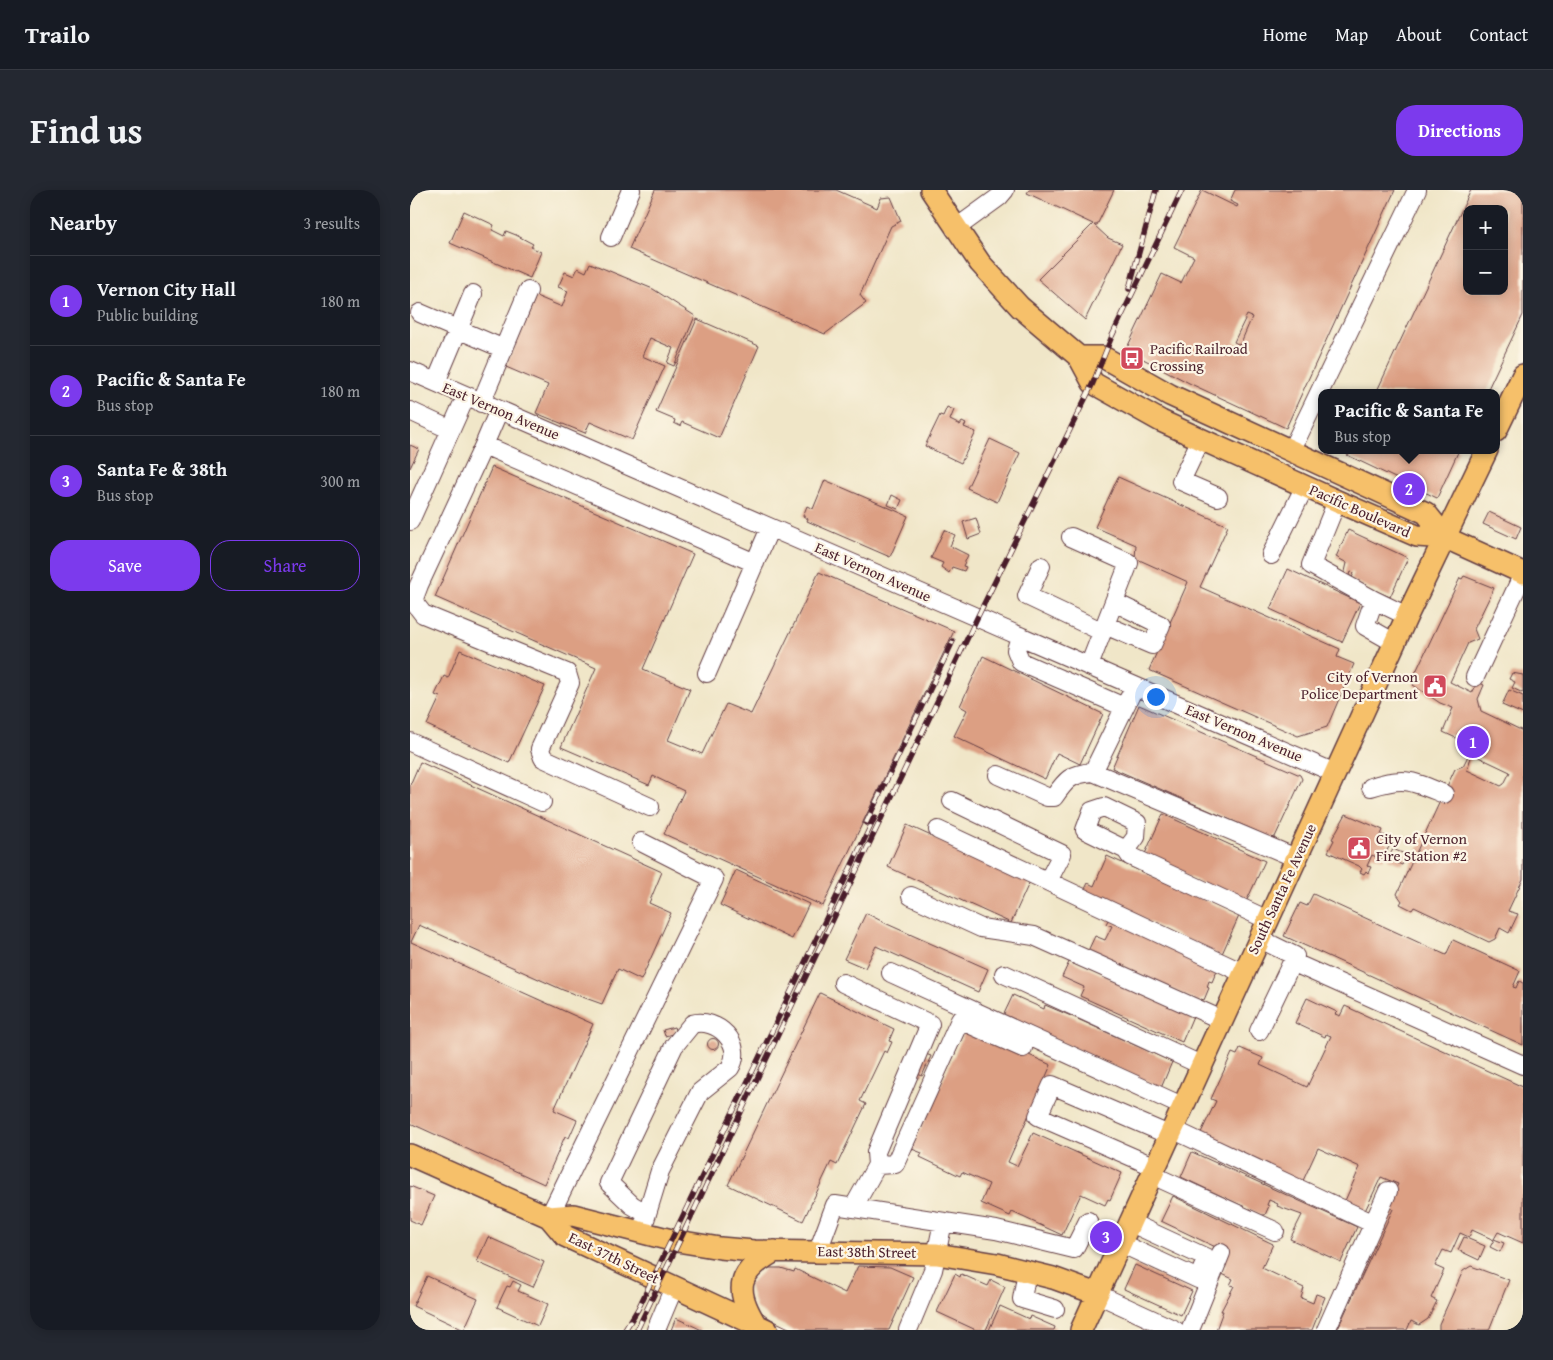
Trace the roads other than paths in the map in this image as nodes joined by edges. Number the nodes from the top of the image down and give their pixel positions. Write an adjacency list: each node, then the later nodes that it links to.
1 (631, 190): 6 (street)
2 (931, 190): 5 (main road, Pacific Boulevard)
3 (1005, 190): 5 (street)
4 (1417, 190): 16 (street)
5 (955, 229): 12 (main road, Pacific Boulevard)
6 (611, 237)
7 (528, 291): 11 (street)
8 (473, 294): 10 (street)
9 (420, 314): 10 (street)
10 (458, 329): 11 (street); 15 (street)
11 (504, 349): 18 (street)
12 (1078, 357): 23 (main road, Pacific Boulevard); 25 (main road, Pacific Boulevard)
13 (410, 371): 15 (street, East Vernon Avenue)
14 (1523, 375): 21 (main road)
15 (436, 382): 18 (street, East Vernon Avenue)
16 (1321, 389)
17 (1318, 395): 25 (street)
18 (474, 399): 19 (street, East Vernon Avenue); 22 (street)
19 (499, 410): 24 (street); 31 (street, East Vernon Avenue)
20 (410, 412): 22 (street)
21 (1500, 423)
22 (451, 430): 30 (street)
23 (1201, 439): 27 (main road, Pacific Boulevard); 28 (street)
24 (484, 445): 35 (street); 58 (street)
25 (1291, 451): 33 (main road, Pacific Boulevard)
26 (1486, 454): 33 (main road, South Santa Fe Avenue)
27 (1305, 486): 29 (main road, Pacific Boulevard); 34 (street)
28 (1218, 497)
29 (1337, 501): 33 (main road, Pacific Boulevard); 38 (street)
30 (410, 521)
31 (770, 528): 35 (street); 42 (street, East Vernon Avenue)
32 (1070, 537): 39 (street)
33 (1446, 538): 37 (main road); 40 (main road, South Santa Fe Avenue)
34 (1271, 555)
35 (755, 563): 45 (street)
36 (1041, 566): 41 (street)
37 (1523, 574): 46 (street)
38 (1374, 600): 40 (street); 43 (street)
39 (1114, 602): 41 (street); 41 (street)
40 (1407, 616): 43 (main road, South Santa Fe Avenue)
41 (1104, 628): 44 (street)
42 (1020, 636): 44 (street, East Vernon Avenue); 48 (street)
43 (1395, 643): 52 (main road, South Santa Fe Avenue)
44 (1095, 669): 47 (street, East Vernon Avenue); 48 (street)
45 (707, 673)
46 (1475, 677)
47 (1135, 686): 49 (street); 52 (street, East Vernon Avenue)
48 (1090, 692): 49 (street)
49 (1124, 707): 51 (street)
50 (410, 742): 56 (street)
51 (1092, 772): 53 (street); 62 (street)
52 (1335, 773): 62 (main road, South Santa Fe Avenue)
53 (998, 775)
54 (1371, 787): 55 (street)
55 (1444, 794)
56 (542, 802)
57 (952, 802): 63 (street)
58 (650, 807)
59 (938, 830): 63 (street)
60 (641, 842): 83 (street)
61 (1126, 850): 65 (street)
62 (1296, 858): 65 (main road, South Santa Fe Avenue)
63 (1048, 881): 68 (street)
64 (911, 896): 71 (street)
65 (1264, 929): 66 (street); 68 (main road, South Santa Fe Avenue)
66 (1292, 962): 72 (street); 75 (street)
67 (891, 973): 76 (street)
68 (1243, 973): 71 (main road, South Santa Fe Avenue)
69 (1004, 974): 74 (street)
70 (843, 983): 79 (street)
71 (1222, 1020): 74 (main road, South Santa Fe Avenue)
72 (1259, 1030)
73 (1023, 1048): 79 (street)
74 (1201, 1065): 76 (main road, South Santa Fe Avenue)
75 (1523, 1065)
76 (1182, 1106): 77 (main road, South Santa Fe Avenue)
77 (1171, 1132): 80 (main road, South Santa Fe Avenue); 80 (street); 88 (street)
78 (410, 1155): 83 (main road, East 37th Street)
79 (877, 1165): 82 (street)
80 (1153, 1171): 86 (main road, South Santa Fe Avenue); 89 (street)
81 (1388, 1191): 88 (street)
82 (852, 1208): 85 (street); 92 (street)
83 (549, 1218): 87 (main road, East 38th Street); 97 (main road, East 37th Street)
84 (1088, 1221): 85 (street)
85 (943, 1222): 94 (street)
86 (1129, 1222): 90 (main road, South Santa Fe Avenue); 96 (street)
87 (644, 1223): 87 (street); 91 (main road, East 38th Street)
88 (1374, 1224): 107 (street)
89 (1275, 1231)
90 (1120, 1243): 96 (street); 98 (main road, South Santa Fe Avenue)
91 (775, 1251): 92 (main road, East 38th Street); 101 (main road)
92 (818, 1251): 94 (main road, East 38th Street)
93 (1221, 1253): 99 (street)
94 (937, 1254): 95 (main road, East 38th Street); 103 (street)
95 (1027, 1271): 98 (main road, East 38th Street); 100 (street)
96 (1198, 1279): 99 (street)
97 (674, 1287): 101 (main road, East 37th Street); 102 (street)
98 (1097, 1294): 104 (main road, South Santa Fe Avenue); 105 (street, East 38th Street)
99 (1203, 1297): 106 (street)
100 (1055, 1309)
101 (762, 1327)
102 (656, 1330)
103 (908, 1330)
104 (1081, 1330)
105 (1175, 1330)
106 (1190, 1330)
107 (1326, 1330)

